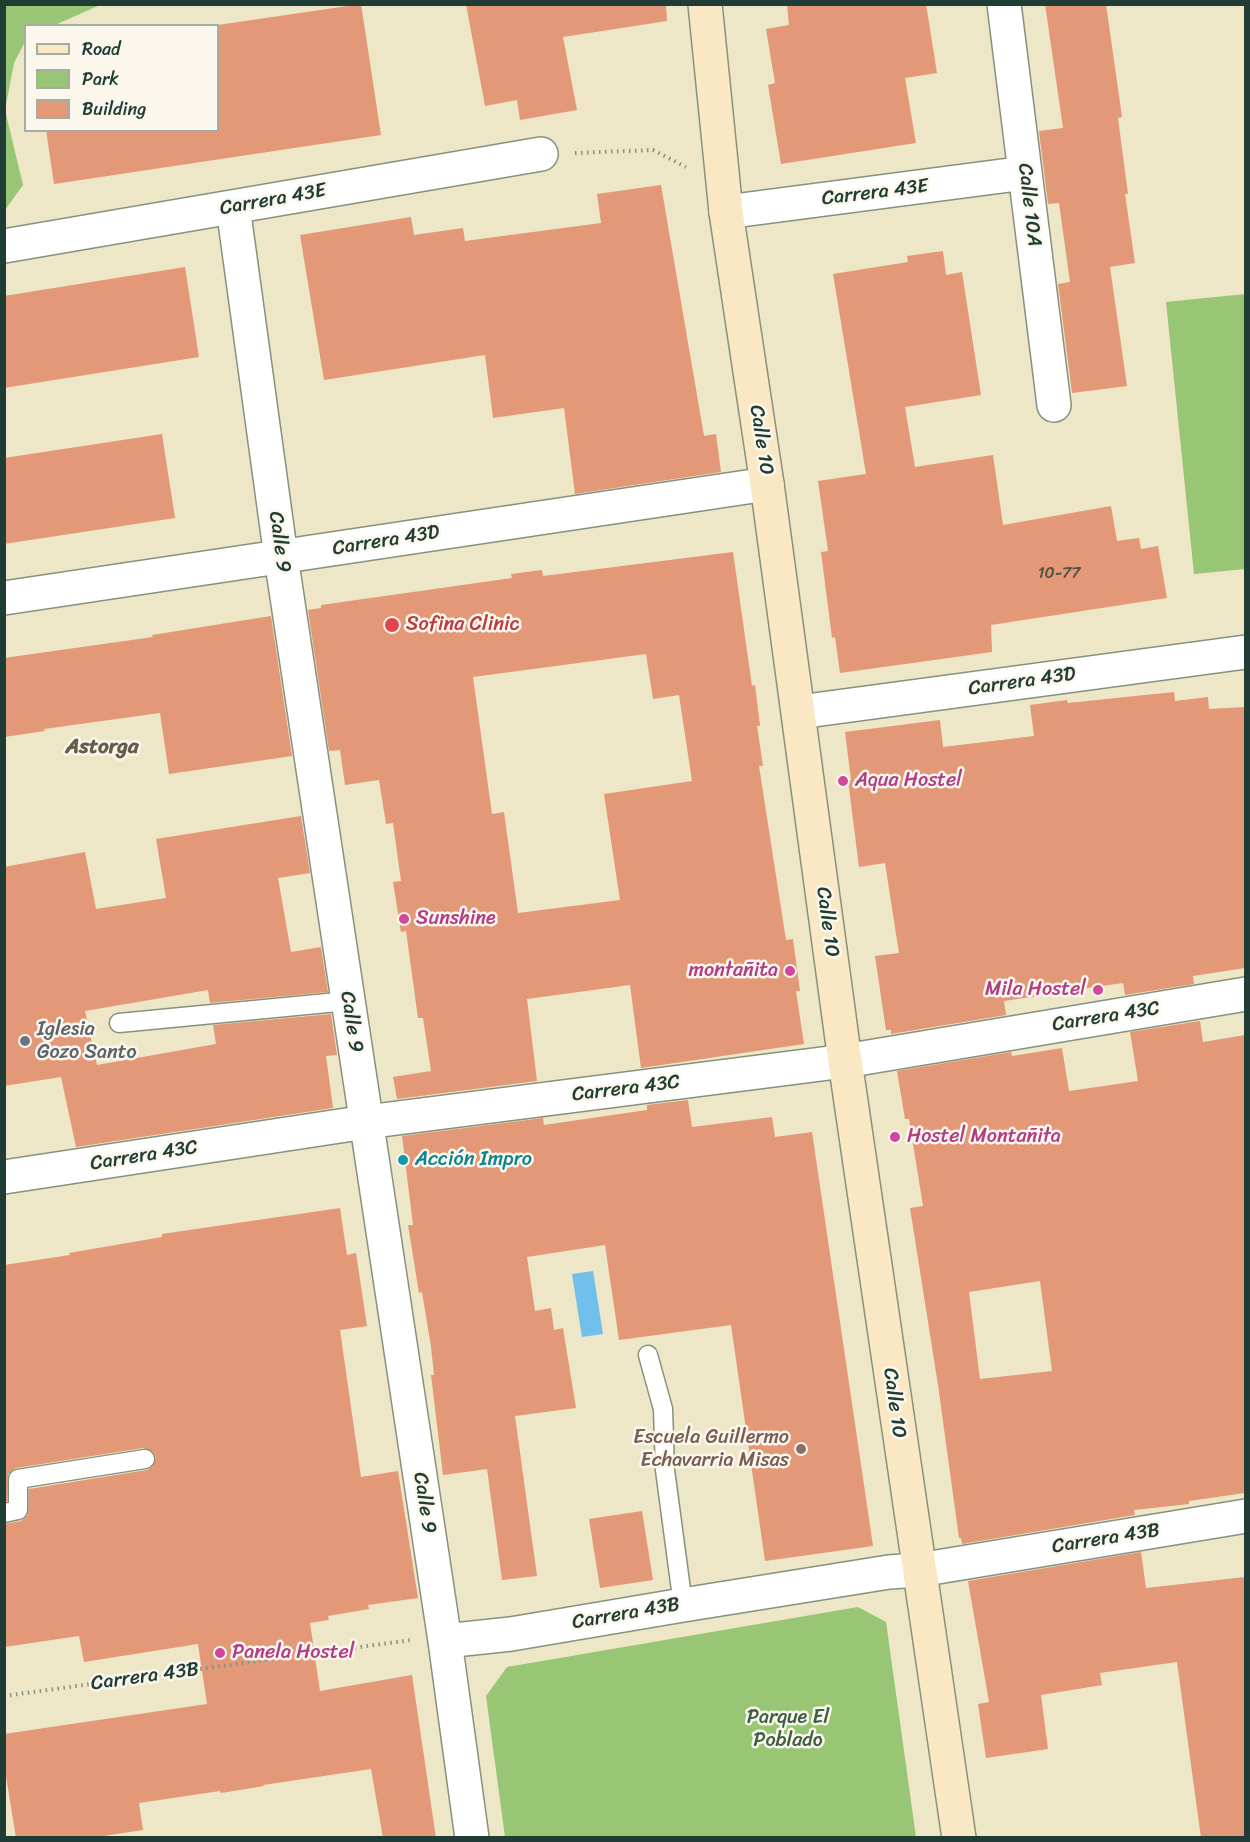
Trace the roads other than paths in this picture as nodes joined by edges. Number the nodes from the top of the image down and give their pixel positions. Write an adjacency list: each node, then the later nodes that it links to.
1 (705, 4): 6 (main road, Calle 10)
2 (1004, 4): 4 (street, Calle 10A)
3 (541, 154): 5 (street, Carrera 43E)
4 (1025, 173): 6 (street, Carrera 43E); 8 (street, Calle 10A)
5 (232, 207): 7 (street, Carrera 43E); 10 (street, Calle 9)
6 (726, 212): 9 (main road, Calle 10)
7 (4, 246)
8 (1054, 405)
9 (767, 484): 10 (street, Carrera 43D); 13 (main road, Calle 10)
10 (281, 557): 11 (street, Carrera 43D); 15 (street, Calle 9)
11 (4, 598)
12 (1245, 652): 13 (street, Carrera 43D)
13 (799, 712): 17 (main road, Calle 10)
14 (1245, 994): 17 (street, Carrera 43C)
15 (348, 1001): 16 (lane); 18 (street, Calle 9)
16 (119, 1023)
17 (845, 1060): 18 (street, Carrera 43C); 24 (main road, Calle 10)
18 (366, 1122): 19 (street, Carrera 43C); 26 (street, Calle 9)
19 (4, 1177)
20 (648, 1355): 25 (lane)
21 (145, 1459): 22 (lane)
22 (4, 1513)
23 (1245, 1516): 24 (street, Carrera 43B)
24 (919, 1569): 25 (street, Carrera 43B); 28 (main road, Calle 10)
25 (683, 1605): 26 (street, Carrera 43B)
26 (446, 1641): 27 (street, Calle 9)
27 (472, 1838)
28 (959, 1838)

